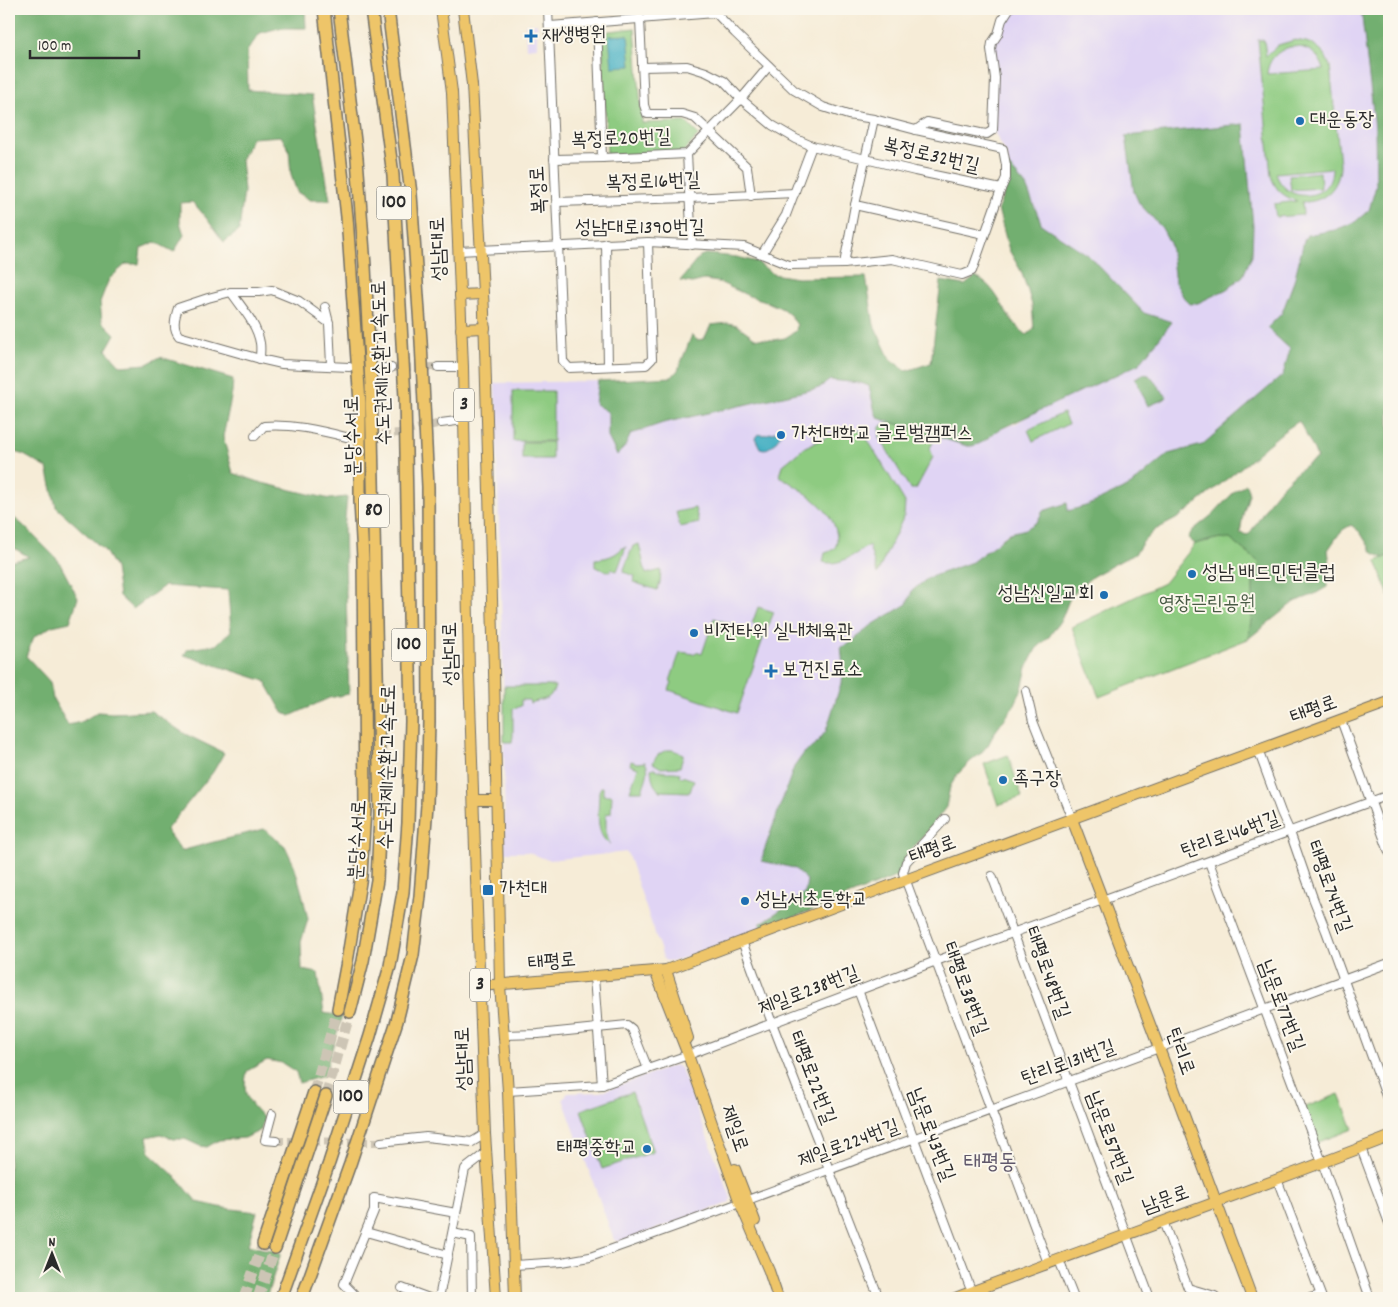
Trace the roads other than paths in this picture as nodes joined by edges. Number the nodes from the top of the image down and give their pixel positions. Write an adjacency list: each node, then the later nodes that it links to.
1 (324, 9): 84 (highway, 분당수서로 / 80)
2 (339, 9): 86 (highway, 분당수서로 / 80)
3 (371, 9): 128 (highway, 수도권제1순환고속도로 / 100)
4 (388, 9): 129 (highway, 수도권제1순환고속도로 / 100)
5 (441, 9): 37 (main road, 성남대로 / 3)
6 (463, 9): 36 (main road, 성남대로 / 3)
7 (548, 9): 12 (street, 복정로)
8 (1009, 9): 17 (street)
9 (713, 11): 10 (street, 복정로32번길); 13 (street, 복정로32번길)
10 (640, 19): 11 (street, 복정로32번길); 14 (street)
11 (597, 22): 12 (street, 복정로32번길); 22 (street)
12 (550, 26): 23 (street, 복정로)
13 (769, 66): 15 (street, 복정로20번길); 16 (street, 복정로32번길)
14 (642, 67): 15 (street); 18 (street, 복정로20번길)
15 (741, 99): 18 (street, 복정로20번길); 19 (street)
16 (874, 119): 17 (street, 복정로32번길); 24 (street, 복정로32번길)
17 (916, 130): 20 (street, 복정로32번길)
18 (710, 131): 21 (street, 복정로20번길); 27 (street)
19 (812, 146): 24 (street); 26 (street)
20 (1004, 149): 25 (street, 성남대로1390번길)
21 (687, 154): 22 (street, 복정로20번길); 28 (street)
22 (602, 158): 23 (street, 복정로20번길)
23 (554, 159): 29 (street, 복정로)
24 (865, 159): 25 (street, 복정로32번길); 30 (street)
25 (1001, 189): 31 (street, 성남대로1390번길)
26 (795, 193): 27 (street, 복정로16번길); 38 (street)
27 (751, 196): 28 (street, 복정로16번길)
28 (688, 198): 29 (street, 복정로16번길); 34 (street)
29 (557, 202): 35 (street, 복정로)
30 (855, 205): 31 (street); 39 (street)
31 (984, 234): 39 (street, 성남대로1390번길)
32 (648, 242): 33 (street, 성남대로1390번길); 34 (street, 성남대로1390번길); 49 (street)
33 (606, 243): 35 (street, 성남대로1390번길); 49 (street)
34 (692, 245): 38 (street, 성남대로1390번길)
35 (559, 246): 36 (street, 성남대로1390번길); 49 (street, 복정로)
36 (481, 250): 37 (street, 성남대로1390번길); 41 (main road, 성남대로 / 3)
37 (458, 251): 42 (main road, 성남대로 / 3)
38 (762, 254): 39 (street, 성남대로1390번길)
39 (844, 264)
40 (231, 292): 44 (street); 47 (street); 47 (street)
41 (483, 294): 42 (main road); 45 (main road, 성남대로 / 3)
42 (460, 295): 46 (main road, 성남대로 / 3)
43 (324, 307): 44 (street)
44 (329, 323): 48 (street)
45 (485, 328): 46 (main road); 63 (main road, 성남대로 / 3)
46 (461, 329): 52 (main road, 성남대로 / 3)
47 (260, 359): 48 (street)
48 (331, 365): 50 (street)
49 (608, 366)
50 (349, 367)
51 (438, 367): 52 (street)
52 (463, 367): 53 (main road, 성남대로 / 3)
53 (464, 420): 54 (street); 62 (main road, 성남대로 / 3)
54 (441, 423)
55 (256, 436): 56 (street)
56 (346, 437)
57 (1026, 691): 66 (street)
58 (1389, 702): 59 (main road, 태평로)
59 (1341, 720): 60 (main road, 태평로); 64 (street)
60 (1258, 750): 66 (main road, 태평로); 67 (street, 태평로74번길)
61 (1389, 795): 64 (street, 탄리로146번길)
62 (474, 800): 63 (main road); 82 (main road, 성남대로 / 3)
63 (496, 800): 81 (main road, 성남대로 / 3)
64 (1371, 802): 67 (street, 탄리로146번길); 68 (street)
65 (945, 819): 71 (street)
66 (1072, 819): 71 (main road, 태평로); 72 (main road, 탄리로)
67 (1290, 832): 69 (street, 탄리로146번길); 80 (street, 태평로74번길)
68 (1389, 852)
69 (1209, 862): 72 (street, 탄리로146번길); 85 (street, 남문로77번길)
70 (992, 876): 73 (street, 태평로48번길)
71 (905, 880): 74 (main road, 태평로); 75 (street, 태평로38번길)
72 (1103, 900): 73 (street, 탄리로146번길); 90 (main road, 탄리로)
73 (1013, 933): 75 (street, 제일로238번길); 93 (street, 태평로48번길)
74 (742, 942): 77 (main road, 태평로); 87 (street, 태평로22번길)
75 (936, 961): 83 (street, 제일로238번길); 99 (street, 태평로38번길)
76 (1389, 963): 80 (street, 탄리로131번길)
77 (666, 970): 78 (main road, 태평로); 91 (main road, 제일로)
78 (654, 971): 79 (main road, 태평로); 91 (main road, 제일로)
79 (594, 976): 81 (main road, 태평로); 88 (street)
80 (1344, 980): 85 (street, 탄리로131번길); 98 (street, 태평로74번길)
81 (500, 985): 82 (main road, 태평로); 89 (main road, 성남대로 / 3)
82 (480, 986): 101 (main road, 성남대로 / 3)
83 (858, 990): 87 (street, 제일로238번길); 103 (street, 남문로43번길)
84 (338, 1009)
85 (1264, 1009): 90 (street, 탄리로131번길); 108 (street, 남문로77번길)
86 (350, 1012)
87 (772, 1023): 91 (street, 제일로238번길); 109 (street, 태평로22번길)
88 (598, 1028): 89 (street); 92 (street); 94 (street)
89 (504, 1035): 95 (main road, 성남대로 / 3)
90 (1159, 1048): 93 (street, 탄리로131번길); 112 (main road, 탄리로)
91 (690, 1054): 92 (street, 제일로238번길); 111 (main road, 제일로)
92 (648, 1070): 94 (street, 제일로238번길)
93 (1069, 1081): 99 (street, 탄리로131번길); 118 (street, 남문로57번길)
94 (602, 1085): 95 (street, 제일로238번길)
95 (508, 1091): 124 (main road, 성남대로 / 3)
96 (314, 1092): 119 (highway)
97 (326, 1096): 120 (highway)
98 (1389, 1104)
99 (991, 1110): 103 (street, 제일로224번길); 123 (street, 태평로38번길)
100 (272, 1114): 104 (street)
101 (485, 1134): 105 (street); 107 (main road, 성남대로 / 3)
102 (1389, 1137): 106 (main road, 남문로)
103 (914, 1139): 109 (street, 제일로224번길); 126 (street, 남문로43번길)
104 (276, 1142)
105 (381, 1142)
106 (1361, 1148): 108 (main road, 남문로); 115 (street)
107 (487, 1152): 113 (street); 134 (main road, 성남대로 / 3)
108 (1322, 1162): 110 (main road, 남문로); 145 (street, 남문로77번길)
109 (829, 1170): 111 (street, 제일로224번길); 138 (street, 태평로22번길)
110 (1277, 1179): 112 (main road, 남문로); 127 (street)
111 (744, 1202): 124 (street, 제일로224번길); 136 (main road, 제일로); 137 (main road, 제일로)
112 (1216, 1202): 114 (main road, 남문로); 143 (main road, 탄리로)
113 (456, 1213): 116 (street); 117 (street)
114 (1162, 1221): 118 (main road, 남문로); 142 (street)
115 (1389, 1223)
116 (366, 1232): 121 (street); 130 (street)
117 (453, 1233): 121 (street); 133 (street)
118 (1126, 1235): 122 (main road, 남문로); 141 (street, 남문로57번길)
119 (263, 1244)
120 (275, 1248)
121 (448, 1255): 132 (street)
122 (1059, 1260): 123 (main road, 남문로); 140 (street)
123 (1048, 1263): 126 (main road, 남문로)
124 (514, 1265): 135 (main road, 성남대로 / 3)
125 (402, 1288): 131 (street)
126 (973, 1295): 139 (main road, 남문로)
127 (1321, 1296): 144 (street)
128 (281, 1298)
129 (302, 1298)
130 (358, 1298)
131 (429, 1298)
132 (439, 1298)
133 (472, 1298)
134 (496, 1298)
135 (515, 1298)
136 (778, 1298)
137 (783, 1298)
138 (879, 1298)
139 (955, 1298)
140 (1074, 1298)
141 (1150, 1298)
142 (1216, 1298)
143 (1252, 1298)
144 (1310, 1298)
145 (1370, 1298)

